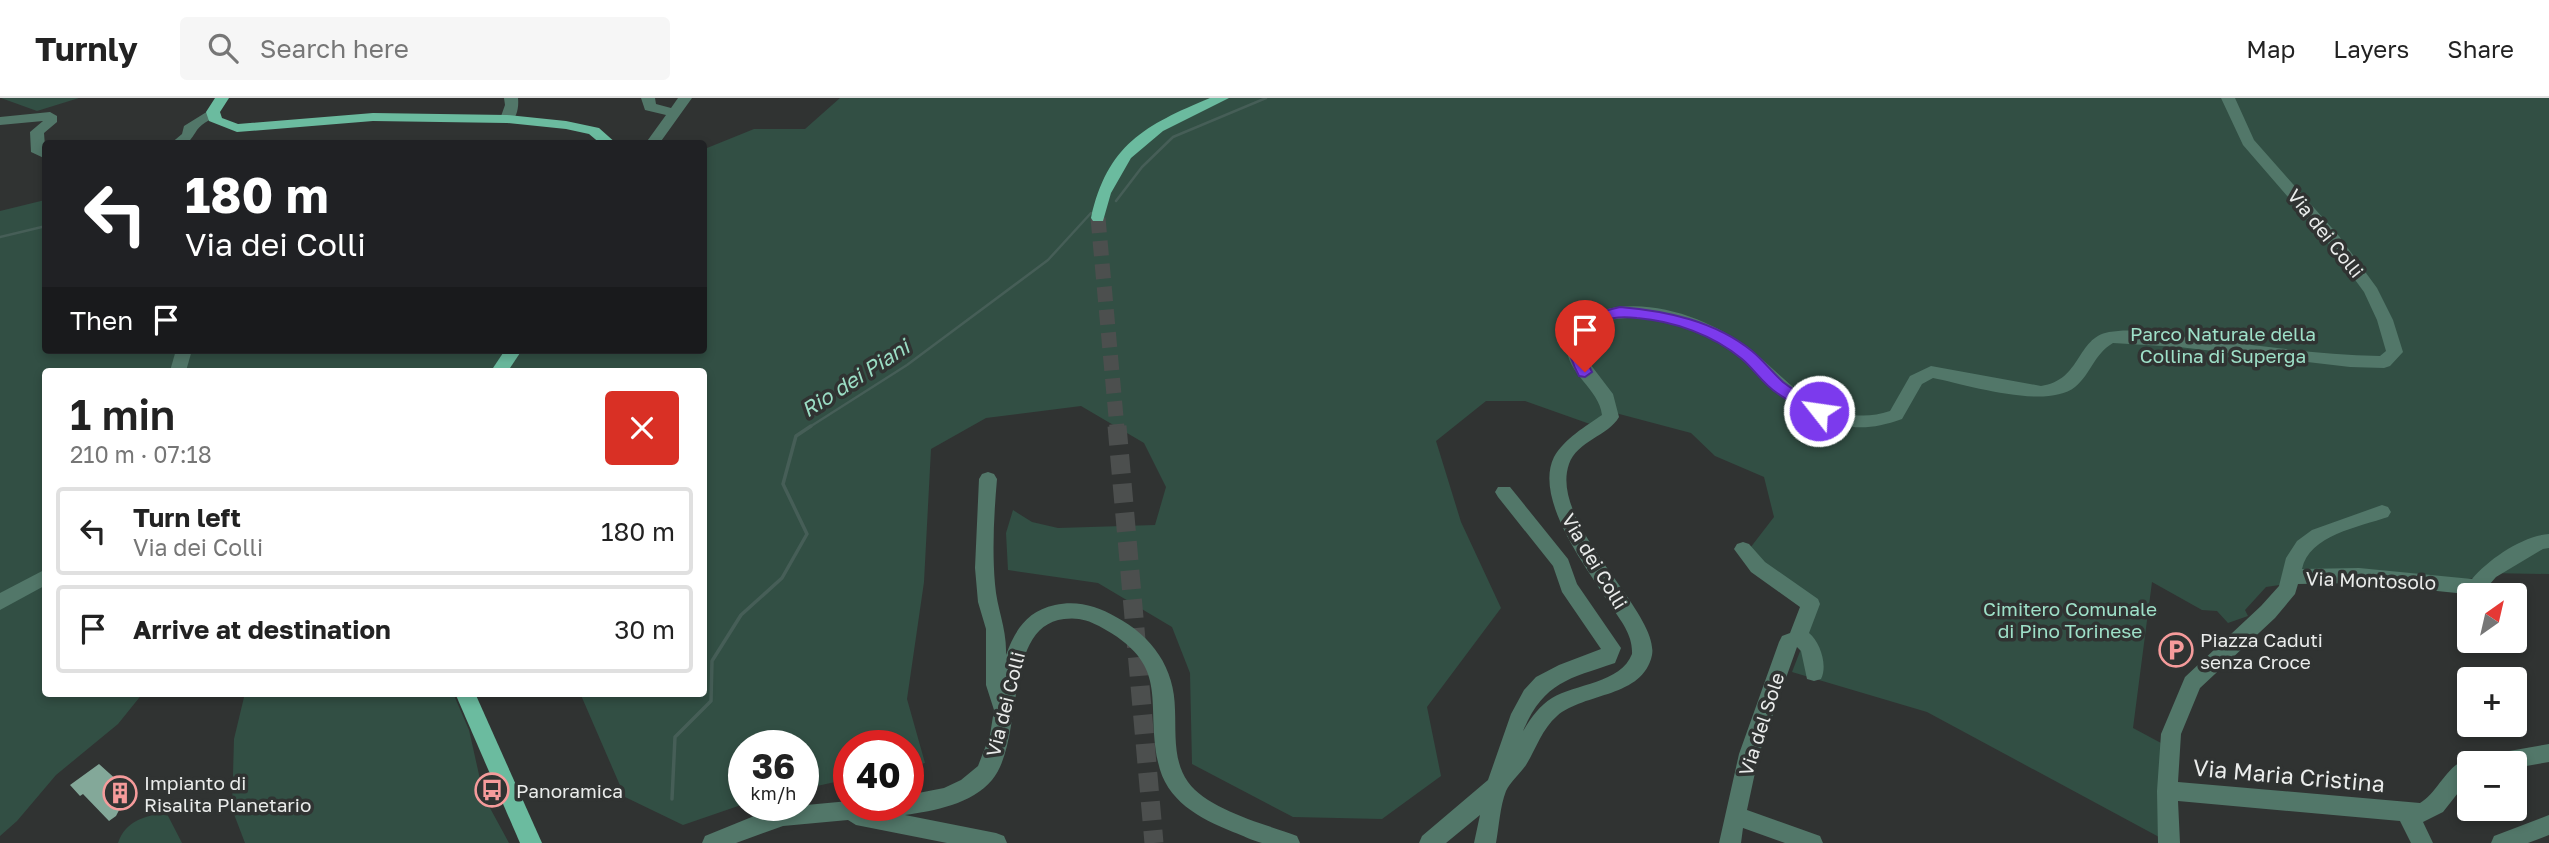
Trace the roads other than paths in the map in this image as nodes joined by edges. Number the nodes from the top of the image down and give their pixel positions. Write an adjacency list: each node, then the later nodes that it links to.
1 (222, 98): 7 (main road)
2 (511, 98): 9 (street)
3 (648, 98): 8 (street)
4 (685, 98): 8 (street)
5 (1222, 98): 15 (main road)
6 (2228, 98): 32 (street, Via dei Colli)
7 (213, 112): 9 (main road); 11 (street)
8 (674, 113): 13 (street)
9 (507, 119): 12 (main road)
10 (0, 121): 14 (street)
11 (182, 140)
12 (605, 140)
13 (655, 140)
14 (42, 154)
15 (1098, 218)
16 (988, 479): 27 (street)
17 (1504, 492): 32 (street)
18 (2382, 512): 22 (street, Via Montosolo)
19 (2549, 541): 22 (street, Via Montosolo)
20 (1743, 549): 24 (street, Via del Sole)
21 (42, 578): 23 (street)
22 (2289, 579): 28 (street, Via Montosolo)
23 (0, 602)
24 (1797, 638): 25 (street, Via del Sole); 36 (street, Via del Sole)
25 (1814, 673)
26 (467, 697): 38 (main road)
27 (1002, 708): 34 (street, Via dei Colli); 41 (street, Via dei Colli)
28 (2171, 734): 33 (street, Via Maria Cristina)
29 (2549, 753): 30 (street)
30 (2527, 757)
31 (2457, 779): 35 (street)
32 (1495, 789): 42 (street, Via dei Colli); 43 (street)
33 (2166, 791): 35 (street, Via Maria Cristina); 46 (street, Via Maria Cristina)
34 (832, 810): 39 (street, Via dei Colli); 40 (street)
35 (2407, 812): 47 (street)
36 (1735, 815): 44 (street, Via del Sole); 45 (street)
37 (2549, 825): 48 (street)
38 (531, 843)
39 (713, 843)
40 (996, 843)
41 (1289, 843)
42 (1430, 843)
43 (1485, 843)
44 (1730, 843)
45 (1812, 843)
46 (2169, 843)
47 (2421, 843)
48 (2502, 843)

